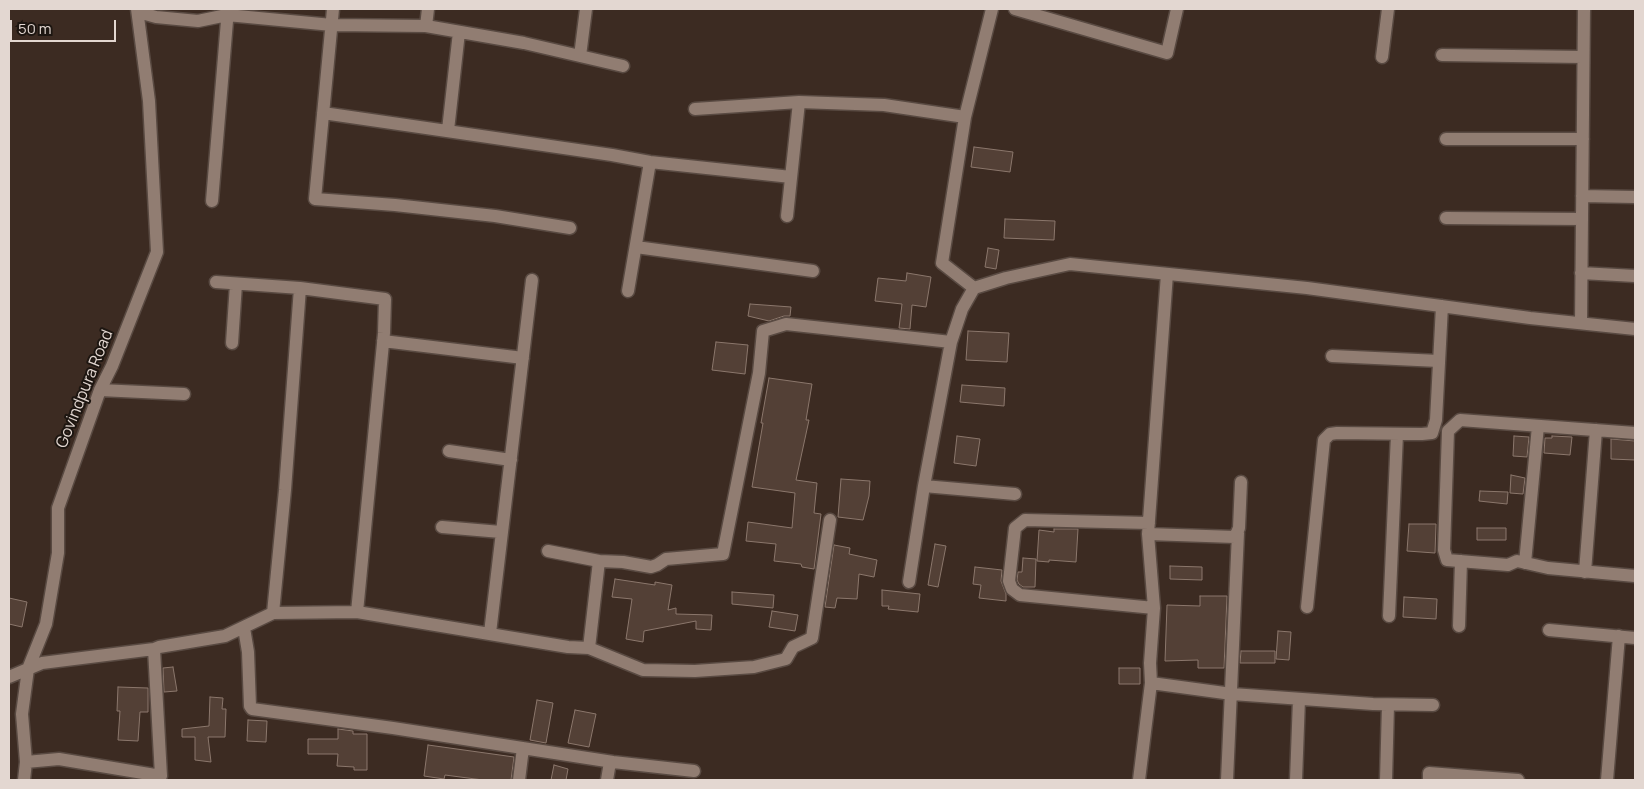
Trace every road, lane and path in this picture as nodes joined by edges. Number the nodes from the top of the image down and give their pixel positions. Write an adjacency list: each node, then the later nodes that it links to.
1 (334, 9): 11 (street)
2 (428, 9): 12 (street)
3 (586, 9): 15 (street)
4 (992, 9): 22 (street)
5 (1015, 9): 6 (street)
6 (1177, 9)
7 (1388, 9): 16 (street)
8 (1584, 9): 17 (street)
9 (138, 10): 10 (street); 55 (street, Govindpura Road)
10 (228, 12): 11 (street); 30 (street)
11 (332, 25): 12 (street); 21 (street)
12 (426, 26): 13 (street)
13 (459, 32): 15 (street); 23 (street)
14 (1442, 55): 17 (street)
15 (580, 56): 18 (street)
16 (1382, 56)
17 (1583, 57): 25 (street)
18 (623, 66)
19 (799, 102): 20 (street); 22 (street); 27 (street)
20 (695, 108)
21 (323, 113): 23 (street); 34 (street)
22 (965, 117): 44 (street)
23 (448, 130): 26 (street)
24 (1446, 139): 25 (street)
25 (1582, 139): 28 (street)
26 (650, 162): 27 (street); 35 (street)
27 (791, 177): 31 (street)
28 (1582, 196): 29 (street); 33 (street)
29 (1635, 197)
30 (212, 202)
31 (787, 216)
32 (1446, 218): 33 (street)
33 (1582, 219): 37 (street)
34 (570, 228)
35 (636, 247): 36 (street); 45 (street)
36 (813, 271)
37 (1581, 273): 39 (street); 47 (street)
38 (1167, 274): 44 (street); 46 (street); 68 (street)
39 (1635, 276)
40 (532, 280): 53 (street)
41 (216, 282): 42 (street)
42 (236, 284): 43 (street); 51 (street)
43 (300, 288): 49 (street); 81 (street)
44 (974, 288): 50 (street)
45 (628, 290)
46 (1442, 306): 47 (street); 54 (street)
47 (1581, 323): 48 (street)
48 (1635, 328)
49 (383, 341): 53 (street); 80 (street)
50 (951, 342): 64 (street); 72 (street)
51 (232, 343)
52 (1332, 356): 54 (street)
53 (523, 358): 62 (street)
54 (1439, 361): 60 (street)
55 (100, 390): 56 (street); 91 (street, Govindpura Road)
56 (184, 394)
57 (1538, 426): 58 (street); 73 (street); 74 (street)
58 (1596, 430): 59 (street); 75 (street)
59 (1635, 433)
60 (1397, 434): 78 (street); 82 (street)
61 (449, 451): 62 (street)
62 (511, 460): 69 (street)
63 (1241, 482): 70 (street)
64 (924, 486): 65 (street); 77 (street)
65 (1015, 494)
66 (830, 520): 89 (street)
67 (442, 527): 69 (street)
68 (1149, 528): 70 (street); 79 (street); 79 (street)
69 (501, 532): 86 (street)
70 (1238, 533): 94 (street)
71 (548, 551): 72 (street)
72 (599, 561): 89 (street)
73 (1461, 561): 74 (street); 83 (street)
74 (1525, 563): 75 (street)
75 (1585, 572): 76 (street)
76 (1635, 576)
77 (909, 582)
78 (1307, 607)
79 (1154, 608): 93 (street)
80 (357, 612): 81 (street); 86 (street)
81 (273, 613): 84 (street)
82 (1390, 616)
83 (1459, 626)
84 (244, 628): 90 (street); 98 (street)
85 (1549, 630): 87 (street)
86 (490, 633): 89 (street)
87 (1619, 636): 88 (street); 111 (street)
88 (1635, 638)
89 (590, 648)
90 (154, 649): 91 (street); 99 (street)
91 (28, 669): 92 (street); 99 (street, Govindpura Road)
92 (9, 677)
93 (1151, 683): 94 (street); 105 (street)
94 (1232, 694): 95 (street); 106 (street)
95 (1299, 698): 96 (street); 107 (street)
96 (1388, 705): 97 (street); 108 (street)
97 (1433, 705)
98 (523, 748): 100 (street); 103 (street)
99 (26, 762): 102 (street, Govindpura Road)
100 (610, 762): 101 (street); 104 (street)
101 (694, 771)
102 (24, 780)
103 (519, 780)
104 (607, 780)
105 (1139, 780)
106 (1227, 780)
107 (1296, 780)
108 (1386, 780)
109 (1429, 780): 110 (street)
110 (1518, 780)
111 (1607, 780)

